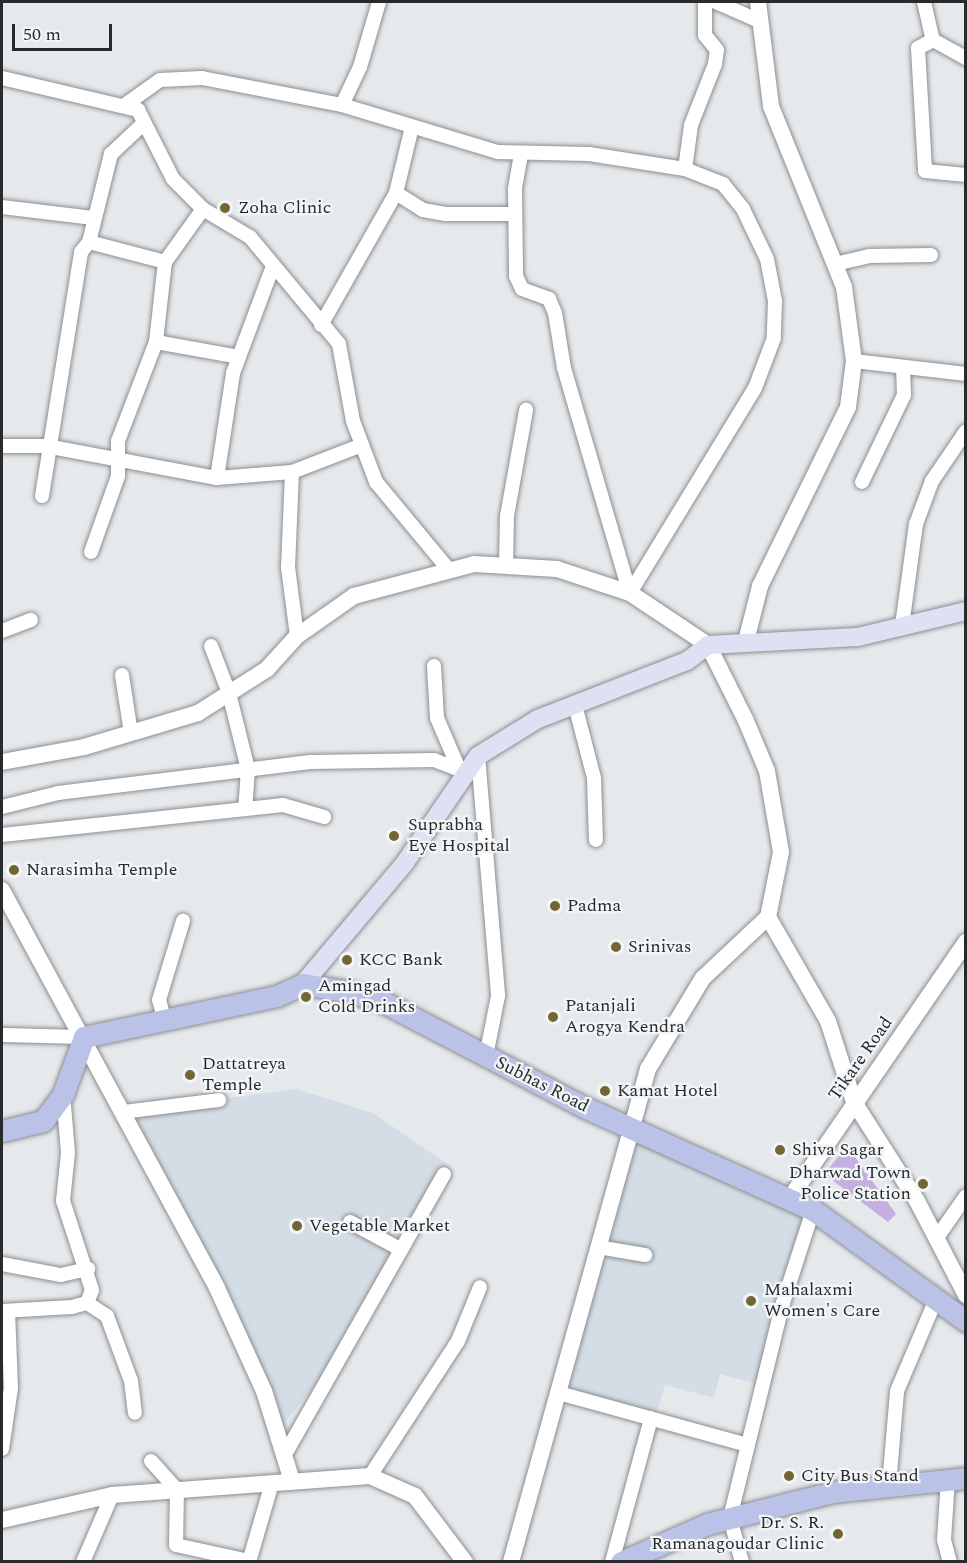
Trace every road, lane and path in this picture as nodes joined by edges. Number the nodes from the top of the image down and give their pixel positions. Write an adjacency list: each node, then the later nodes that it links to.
1 (379, 2): 11 (street)
2 (705, 2): 15 (street)
3 (716, 2): 6 (street)
4 (758, 2): 6 (street)
5 (924, 2): 7 (street)
6 (757, 20): 25 (street)
7 (933, 40): 8 (street); 16 (street)
8 (966, 58)
9 (2, 78): 10 (street)
10 (125, 105): 11 (street); 12 (street)
11 (342, 105): 13 (street)
12 (144, 123): 19 (street); 21 (street)
13 (412, 127): 14 (street); 17 (street)
14 (521, 154): 15 (street); 20 (street)
15 (685, 169): 46 (street)
16 (966, 175)
17 (396, 193): 20 (street); 27 (street)
18 (2, 207): 21 (street)
19 (202, 209): 24 (street); 26 (street)
20 (514, 214): 46 (street)
21 (93, 218): 22 (street)
22 (89, 243): 24 (street); 37 (street)
23 (930, 255): 25 (street)
24 (165, 262): 28 (street)
25 (835, 264): 30 (street)
26 (273, 266): 27 (street); 29 (street)
27 (321, 325): 35 (street)
28 (156, 342): 29 (street); 38 (street)
29 (239, 357): 40 (street)
30 (854, 361): 31 (street); 52 (street)
31 (903, 367): 32 (street); 41 (street)
32 (966, 374)
33 (526, 410): 44 (street)
34 (966, 431): 49 (street)
35 (362, 445): 39 (street); 45 (street)
36 (2, 446): 37 (street)
37 (46, 446): 38 (street); 42 (street)
38 (119, 460): 40 (street); 43 (street)
39 (292, 472): 40 (street); 51 (street)
40 (217, 478)
41 (862, 482)
42 (42, 496)
43 (91, 552)
44 (506, 566): 45 (street); 46 (street)
45 (449, 570): 51 (street)
46 (630, 593): 53 (street)
47 (966, 611): 49 (main road)
48 (32, 620): 50 (street)
49 (902, 626): 52 (main road)
50 (2, 631)
51 (297, 636): 57 (street)
52 (746, 641): 53 (main road)
53 (708, 645): 58 (main road); 70 (street)
54 (211, 646): 57 (street)
55 (434, 666): 63 (street)
56 (122, 675): 59 (street)
57 (229, 693): 59 (street); 62 (street)
58 (574, 705): 60 (main road); 68 (street)
59 (131, 733): 61 (street)
60 (478, 756): 63 (main road); 77 (street)
61 (2, 762)
62 (248, 769): 63 (street); 64 (street); 65 (street)
63 (462, 770): 73 (main road)
64 (2, 807)
65 (245, 808): 66 (street); 67 (street)
66 (324, 817)
67 (2, 835)
68 (596, 840)
69 (2, 890): 76 (street)
70 (768, 918): 80 (street); 82 (street)
71 (183, 921): 74 (street)
72 (966, 942): 80 (street, Tikare Road)
73 (303, 984): 74 (main road, Subhas Road); 77 (main road, Subhas Road)
74 (165, 1022): 76 (main road, Subhas Road)
75 (2, 1035): 76 (street)
76 (84, 1036): 78 (main road); 81 (street)
77 (486, 1056): 82 (main road, Subhas Road)
78 (63, 1094): 83 (main road); 94 (street)
79 (219, 1100): 81 (street)
80 (854, 1102): 86 (street, Tikare Road); 89 (street)
81 (123, 1112): 106 (street)
82 (631, 1129): 86 (main road, Subhas Road); 90 (street)
83 (2, 1131)
84 (444, 1174): 91 (street)
85 (966, 1196): 89 (street)
86 (790, 1198): 87 (main road, Subhas Road)
87 (813, 1210): 97 (main road, Subhas Road); 104 (street)
88 (350, 1222): 91 (street)
89 (936, 1239): 96 (street)
90 (598, 1247): 92 (street); 101 (street)
91 (400, 1249): 106 (street)
92 (645, 1255)
93 (2, 1264): 94 (street)
94 (88, 1269): 98 (street)
95 (480, 1287): 108 (street)
96 (966, 1295)
97 (936, 1299): 100 (main road, Subhas Road); 112 (street)
98 (87, 1303): 99 (street); 102 (street)
99 (5, 1311): 105 (street)
100 (966, 1321)
101 (559, 1393): 103 (street); 120 (street)
102 (135, 1413)
103 (651, 1418): 104 (street); 121 (street)
104 (748, 1445): 115 (street)
105 (2, 1449)
106 (284, 1456): 110 (street)
107 (151, 1461): 113 (street)
108 (370, 1476): 110 (street); 119 (street)
109 (957, 1478): 112 (main road); 124 (street)
110 (292, 1481): 111 (street)
111 (272, 1483): 113 (street); 117 (street)
112 (889, 1485): 115 (main road)
113 (177, 1490): 114 (street); 117 (street)
114 (112, 1495): 116 (street); 118 (street)
115 (730, 1518): 122 (main road); 123 (street)
116 (2, 1520)
117 (249, 1561)
118 (83, 1562)
119 (465, 1562)
120 (511, 1562)
121 (612, 1562)
122 (621, 1562)
123 (741, 1562)
124 (950, 1562)

